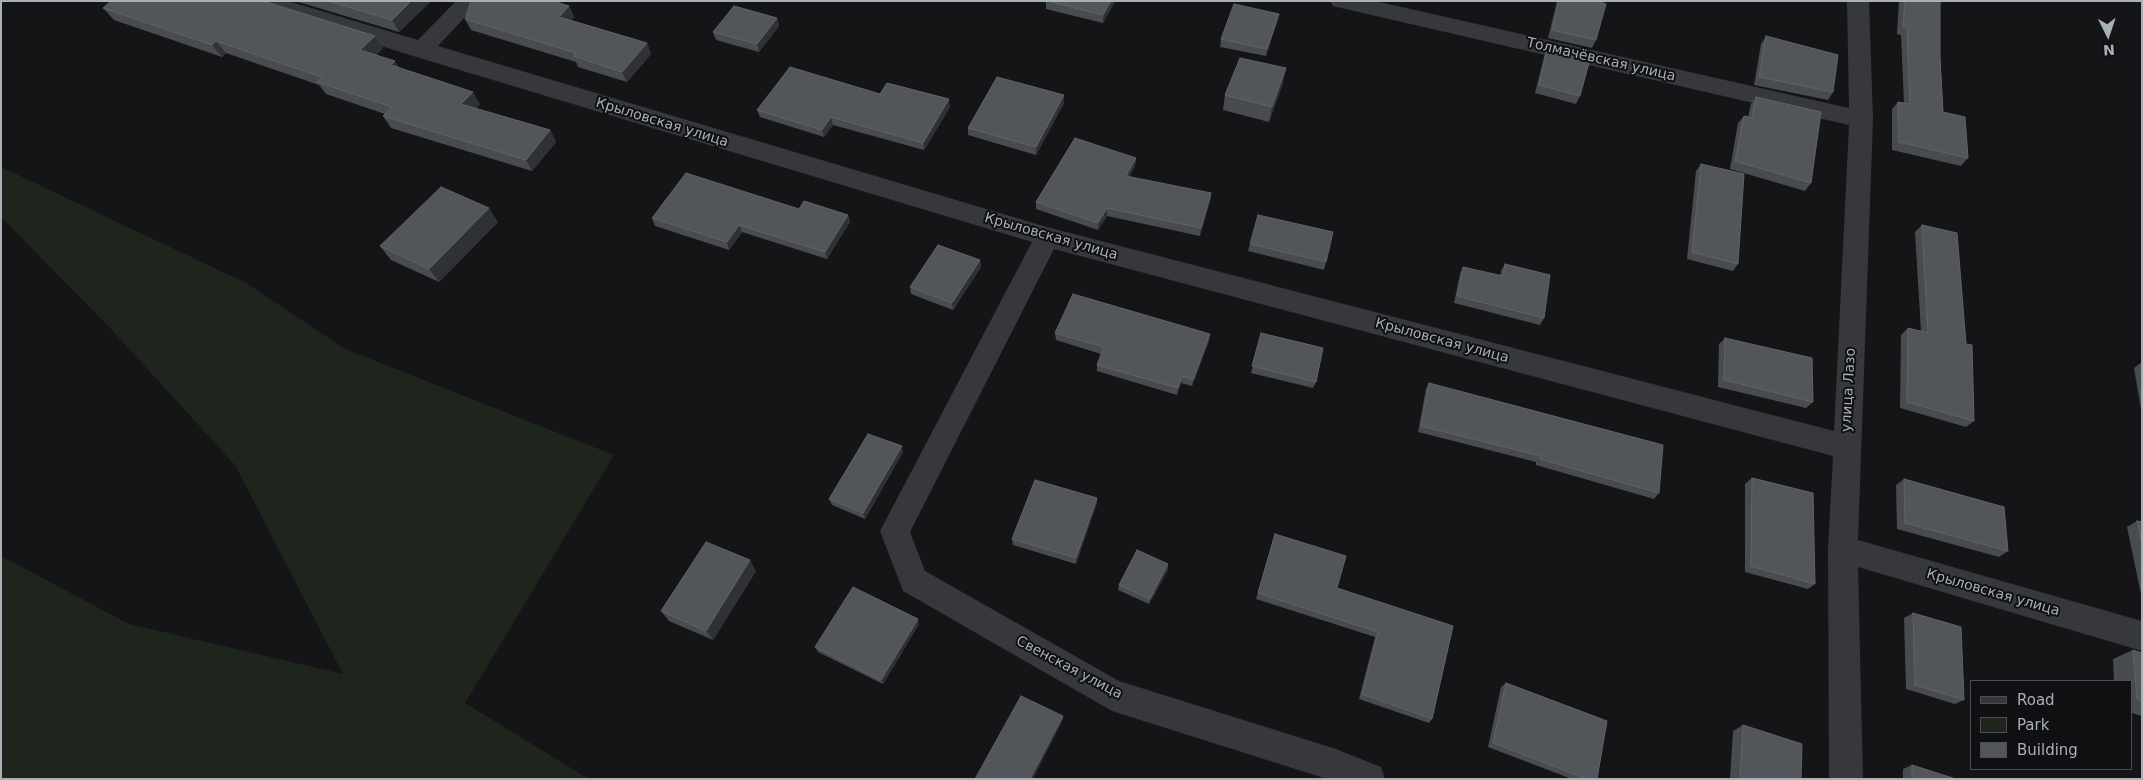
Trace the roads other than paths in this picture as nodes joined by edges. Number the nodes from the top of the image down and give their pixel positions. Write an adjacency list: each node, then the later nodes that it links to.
1 (262, 1): 5 (street, Крыловская улица)
2 (470, 1): 5 (street)
3 (1341, 1): 6 (street, Толмачёвская улица)
4 (1858, 1): 6 (street, улица Лазо)
5 (420, 50): 7 (street, Крыловская улица)
6 (1861, 119): 8 (street, улица Лазо)
7 (1047, 237): 8 (street, Крыловская улица); 11 (street, Свенская улица)
8 (1847, 447): 9 (street, улица Лазо)
9 (1843, 549): 10 (street, Крыловская улица); 12 (street, улица Лазо)
10 (2142, 636)
11 (1369, 779)
12 (1846, 779)

